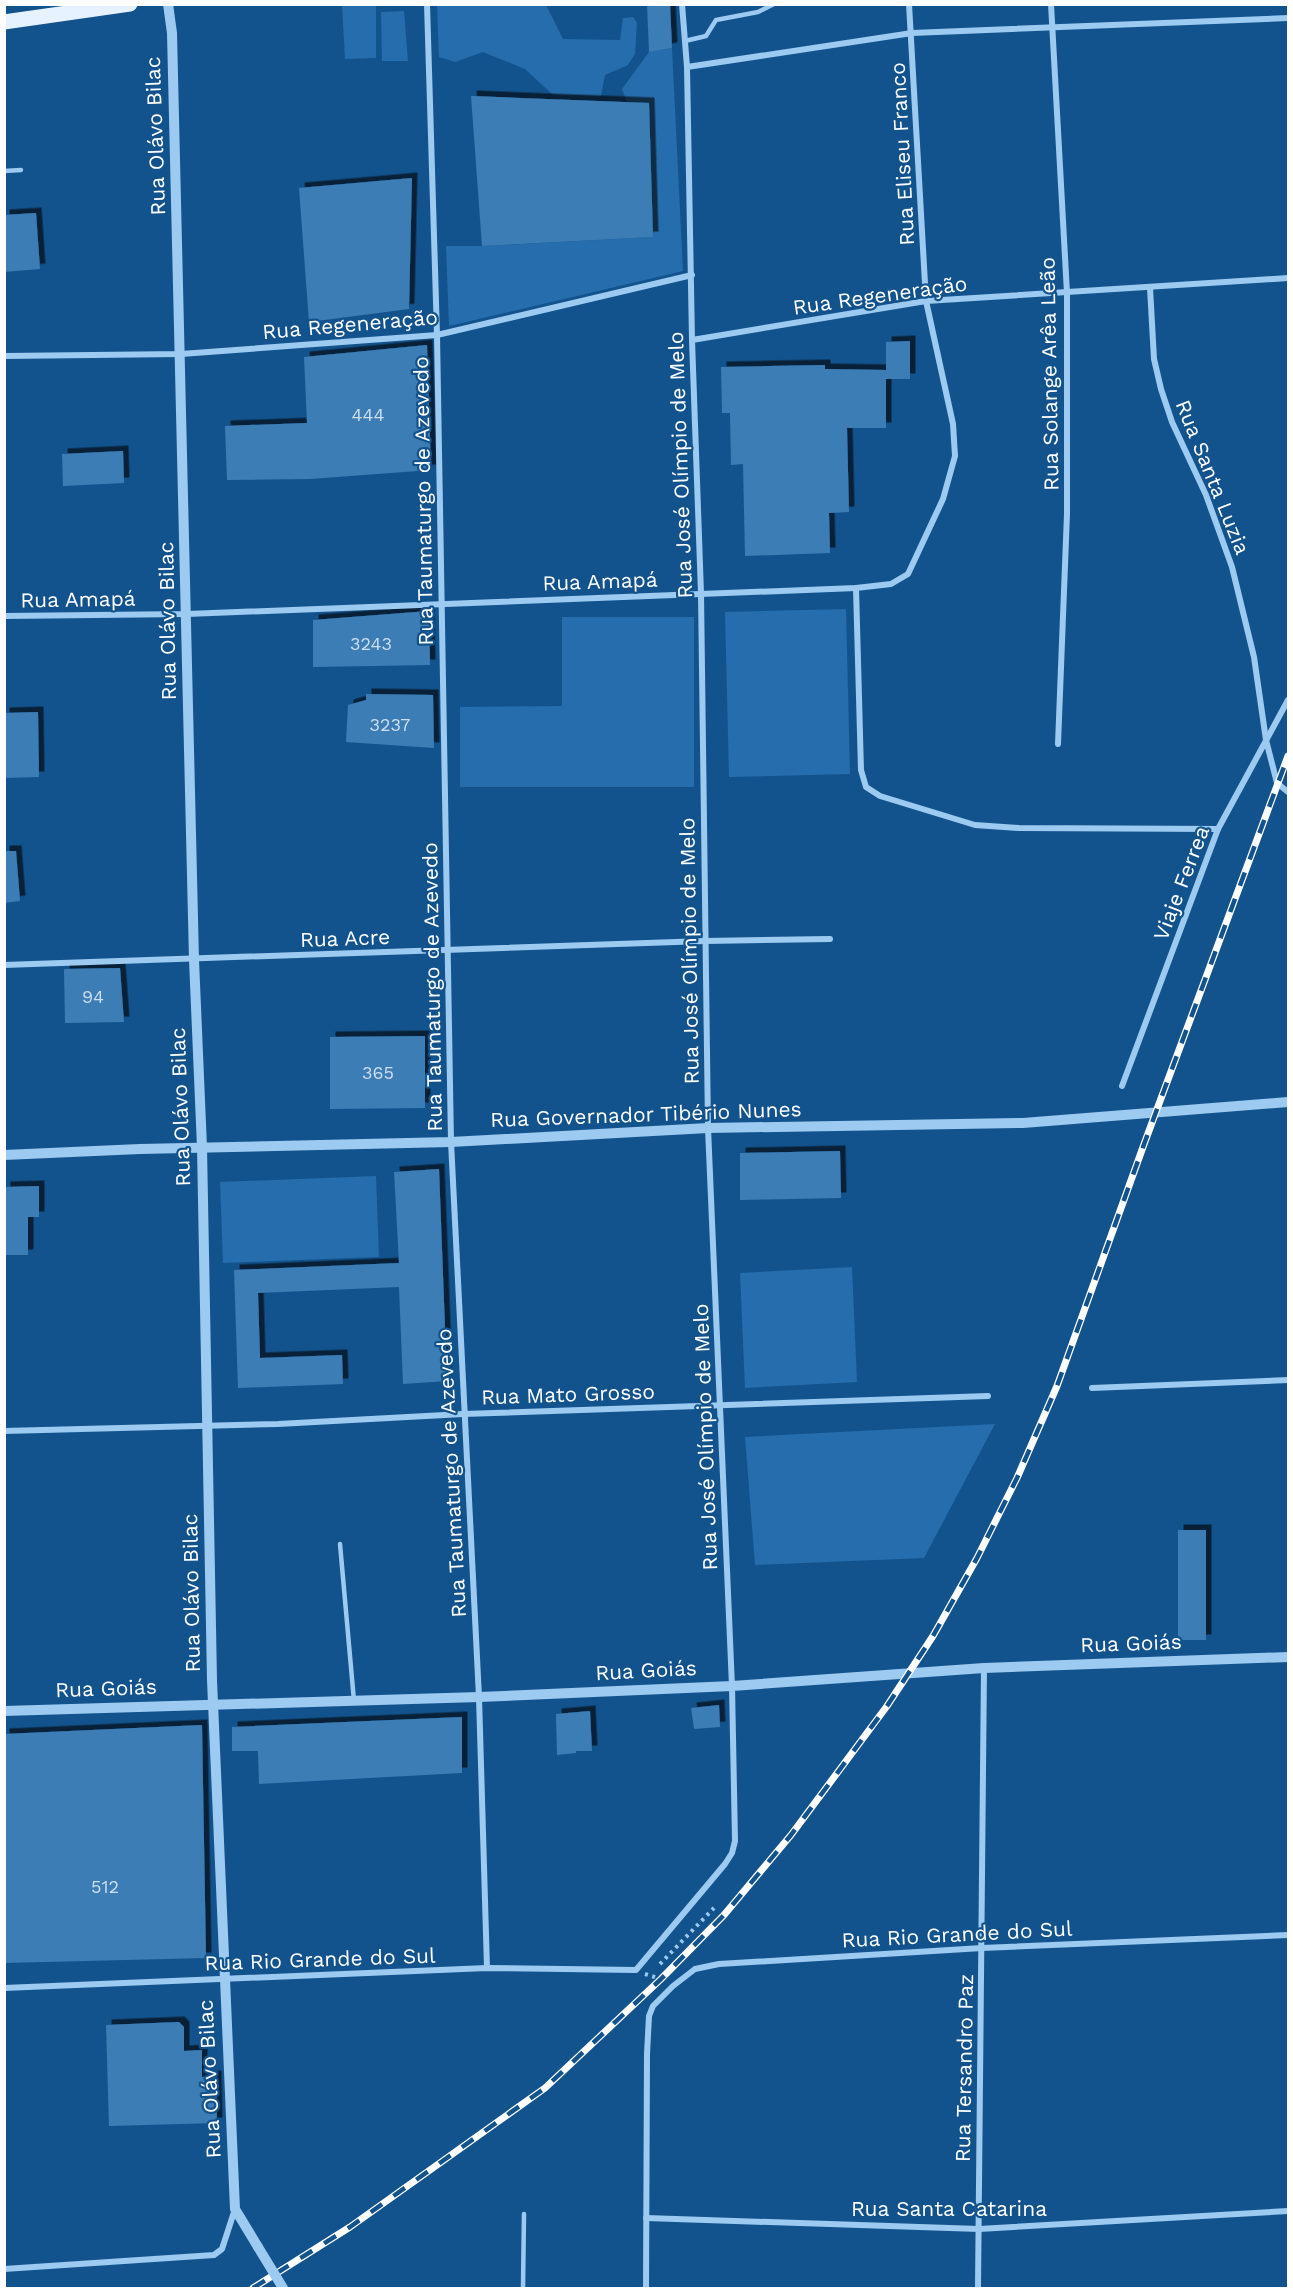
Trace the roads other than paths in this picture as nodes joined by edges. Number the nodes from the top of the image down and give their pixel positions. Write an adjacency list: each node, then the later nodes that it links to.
1 (130, 4): 9 (main road)
2 (168, 4): 23 (street, Rua Olávo Bilac)
3 (427, 4): 21 (street, Rua Taumaturgo de Azevedo)
4 (682, 4): 12 (street, Rua José Olímpio de Melo)
5 (774, 4): 12 (lane)
6 (909, 4): 11 (street, Rua Eliseu Franco)
7 (1051, 4): 10 (street, Rua Solange Arêa Leão)
8 (1288, 18): 10 (street)
9 (4, 22)
10 (1051, 27): 11 (street); 19 (street, Rua Solange Arêa Leão)
11 (912, 33): 13 (street); 20 (street, Rua Eliseu Franco)
12 (685, 41): 13 (street, Rua José Olímpio de Melo)
13 (687, 67): 16 (street, Rua José Olímpio de Melo)
14 (21, 170): 15 (lane)
15 (4, 171)
16 (692, 275): 21 (street, Rua Regeneração); 22 (street, Rua José Olímpio de Melo)
17 (1288, 278): 18 (street, Rua Regeneração)
18 (1150, 288): 19 (street, Rua Regeneração); 31 (street, Rua Santa Luzia)
19 (1067, 293): 20 (street, Rua Regeneração); 32 (street, Rua Solange Arêa Leão)
20 (926, 301): 22 (street, Rua Regeneração); 25 (street, Rua Amapá)
21 (437, 335): 23 (street, Rua Regeneração); 27 (street, Rua Taumaturgo de Azevedo)
22 (692, 340): 26 (street, Rua José Olímpio de Melo)
23 (181, 354): 24 (street, Rua Regeneração); 28 (street, Rua Olávo Bilac)
24 (4, 356)
25 (856, 588): 26 (street, Rua Amapá); 34 (street)
26 (701, 593): 27 (street, Rua Amapá); 36 (street, Rua José Olímpio de Melo)
27 (441, 603): 28 (street, Rua Amapá); 37 (street, Rua Taumaturgo de Azevedo)
28 (187, 614): 29 (street, Rua Amapá); 38 (street, Rua Olávo Bilac)
29 (4, 616)
30 (1288, 700): 31 (street, Viaje Ferrea)
31 (1266, 740): 33 (street, Rua Santa Luzia); 34 (street, Viaje Ferrea)
32 (1058, 744)
33 (1288, 792)
34 (1218, 829): 40 (street, Viaje Ferrea)
35 (830, 939): 36 (street, Rua Acre)
36 (705, 941): 37 (street, Rua Acre); 42 (street, Rua José Olímpio de Melo)
37 (447, 950): 38 (street, Rua Acre); 43 (street, Rua Taumaturgo de Azevedo)
38 (194, 960): 39 (street, Rua Acre); 44 (street, Rua Olávo Bilac)
39 (4, 965)
40 (1122, 1086)
41 (1288, 1102): 42 (street, Rua Governador Tibério Nunes)
42 (708, 1128): 43 (street, Rua Governador Tibério Nunes); 49 (street, Rua José Olímpio de Melo)
43 (451, 1142): 44 (street, Rua Governador Tibério Nunes); 50 (street, Rua Taumaturgo de Azevedo)
44 (202, 1147): 45 (street, Rua Governador Tibério Nunes); 51 (street, Rua Olávo Bilac)
45 (4, 1155)
46 (1288, 1380): 47 (street)
47 (1092, 1388)
48 (988, 1396): 49 (street, Rua Mato Grosso)
49 (720, 1405): 50 (street, Rua Mato Grosso); 56 (street, Rua José Olímpio de Melo)
50 (463, 1414): 51 (street, Rua Mato Grosso); 57 (street, Rua Taumaturgo de Azevedo)
51 (207, 1425): 52 (street, Rua Mato Grosso); 59 (street, Rua Olávo Bilac)
52 (4, 1431)
53 (340, 1544): 58 (lane)
54 (1288, 1657): 55 (street, Rua Goiás)
55 (984, 1668): 56 (street, Rua Goiás); 62 (street, Rua Tersandro Paz)
56 (732, 1686): 57 (street, Rua Goiás); 64 (street, Rua José Olímpio de Melo)
57 (479, 1697): 58 (street, Rua Goiás); 63 (street, Rua Taumaturgo de Azevedo)
58 (354, 1701): 59 (street, Rua Goiás)
59 (214, 1705): 60 (street, Rua Goiás); 65 (street, Rua Olávo Bilac)
60 (4, 1711)
61 (1288, 1935): 62 (street, Rua Rio Grande do Sul)
62 (982, 1948): 70 (street, Rua Rio Grande do Sul); 71 (street, Rua Tersandro Paz)
63 (487, 1968): 64 (street, Rua Rio Grande do Sul); 65 (street, Rua Rio Grande do Sul)
64 (636, 1970)
65 (224, 1979): 66 (street, Rua Rio Grande do Sul); 67 (street, Rua Olávo Bilac)
66 (4, 1988)
67 (235, 2209): 72 (street); 73 (street, bridge)
68 (1288, 2211): 71 (street, Rua Santa Catarina)
69 (524, 2214): 74 (lane)
70 (646, 2218): 71 (street, Rua Santa Catarina); 75 (street)
71 (979, 2229): 76 (street, Rua Tersandro Paz)
72 (4, 2269)
73 (283, 2289)
74 (523, 2289)
75 (646, 2289)
76 (978, 2289)

